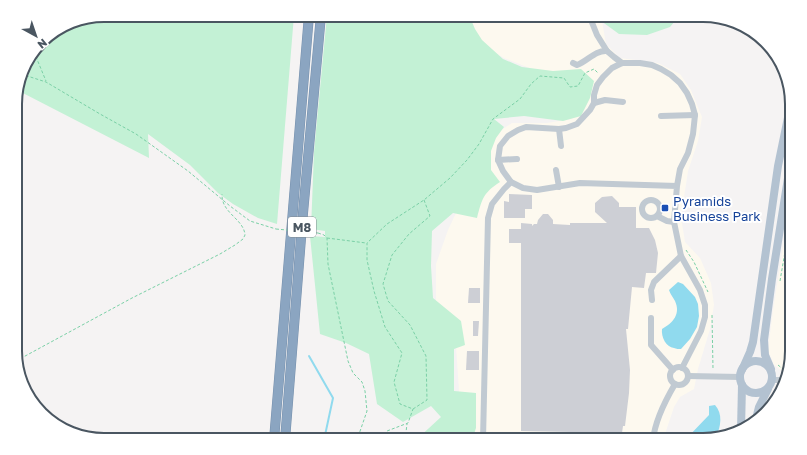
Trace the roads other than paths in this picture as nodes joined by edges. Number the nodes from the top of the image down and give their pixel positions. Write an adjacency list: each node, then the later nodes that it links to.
1 (308, 22): 23 (highway, M8)
2 (320, 22): 40 (highway, M8)
3 (592, 22): 4 (lane)
4 (607, 51): 5 (lane); 6 (lane)
5 (573, 63)
6 (622, 63): 8 (lane); 9 (lane)
7 (623, 102): 8 (lane)
8 (594, 103): 11 (lane)
9 (694, 115): 10 (lane); 18 (lane)
10 (661, 116)
11 (559, 129): 13 (lane); 15 (lane)
12 (785, 132): 31 (main road)
13 (561, 146)
14 (517, 159): 15 (lane)
15 (498, 160): 17 (lane)
16 (556, 170): 19 (lane)
17 (511, 182): 19 (lane); 41 (lane)
18 (677, 186): 19 (lane); 21 (lane)
19 (559, 187)
20 (657, 216): 21 (lane)
21 (674, 222): 24 (lane)
22 (785, 222): 27 (main road)
23 (291, 236): 38 (highway, M8); 39 (highway, M8)
24 (681, 256): 25 (lane); 28 (lane)
25 (652, 300)
26 (651, 318): 29 (lane)
27 (773, 366): 31 (main road); 32 (main road)
28 (682, 368): 29 (lane); 30 (lane)
29 (673, 370): 34 (lane)
30 (688, 376): 31 (lane); 34 (lane)
31 (741, 378): 35 (main road); 37 (main road)
32 (773, 380): 33 (lane); 35 (main road)
33 (780, 380)
34 (675, 384): 42 (lane)
35 (768, 389): 36 (main road)
36 (759, 411)
37 (741, 424)
38 (270, 433)
39 (275, 433)
40 (286, 433)
41 (483, 433)
42 (654, 433)

